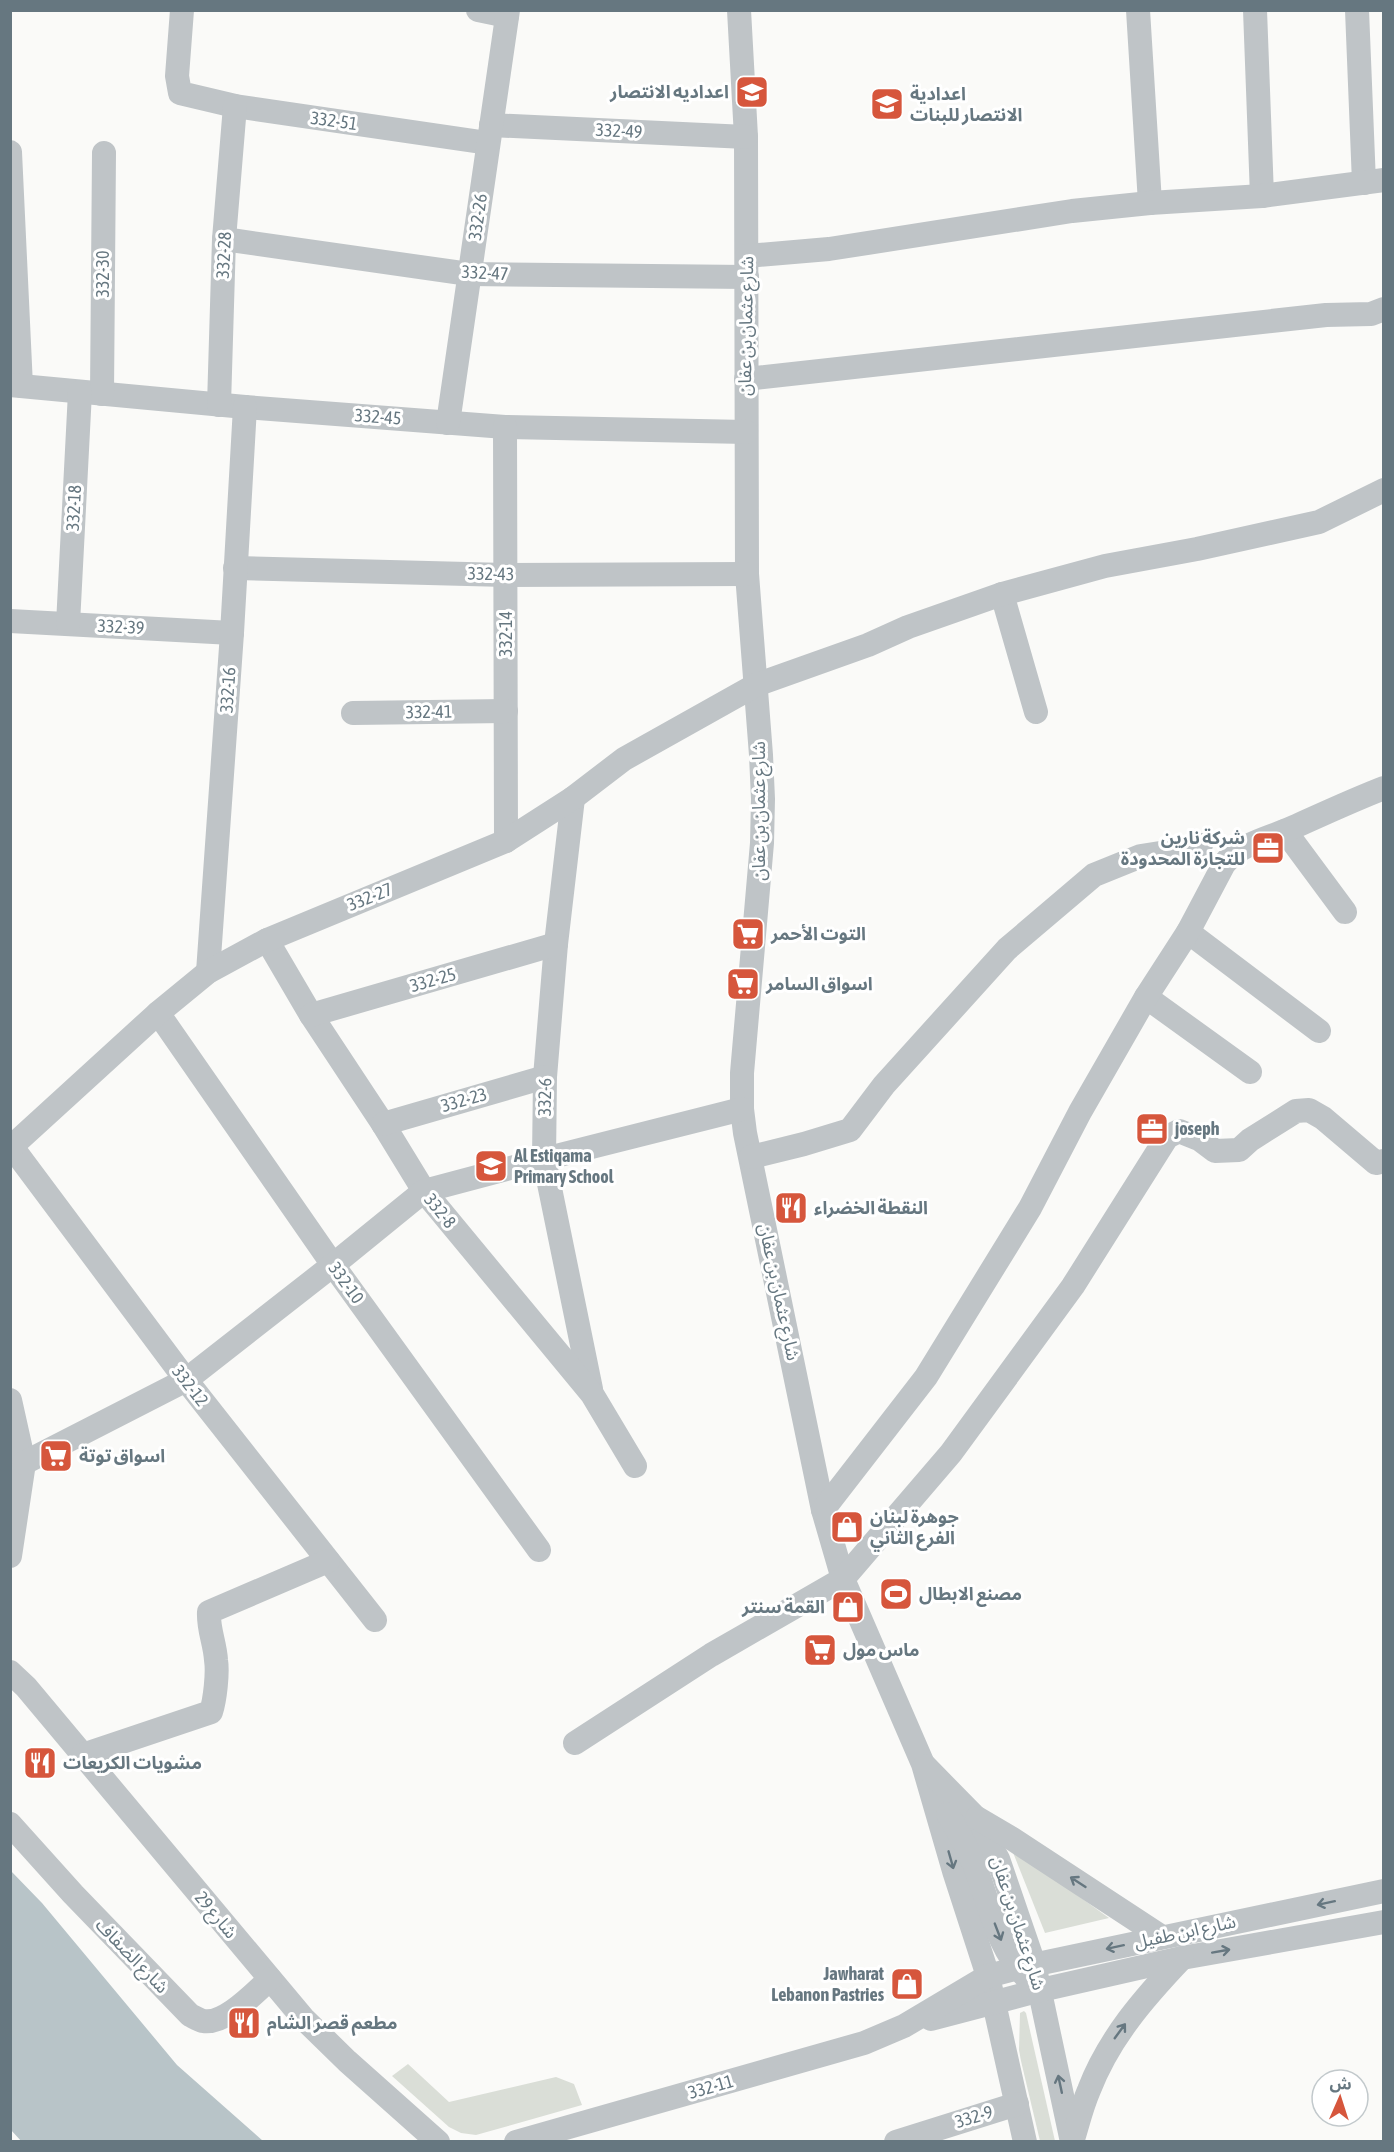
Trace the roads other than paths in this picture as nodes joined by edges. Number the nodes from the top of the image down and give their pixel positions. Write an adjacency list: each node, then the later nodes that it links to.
1 (182, 10): 8 (street, 332-51)
2 (478, 10): 7 (street)
3 (740, 10): 10 (street, شارع عثمان بن عفان)
4 (1138, 10): 15 (street)
5 (1255, 10): 14 (street)
6 (1357, 10): 13 (street)
7 (508, 13): 9 (street, 332-26)
8 (235, 106): 9 (street, 332-51); 16 (street, 332-28)
9 (490, 134): 10 (street, 332-49); 18 (street, 332-26)
10 (746, 137): 17 (street, شارع عثمان بن عفان)
11 (10, 152): 21 (street)
12 (104, 153): 22 (street, 332-30)
13 (1374, 181): 14 (street, 332-47)
14 (1262, 196): 15 (street, 332-47)
15 (1150, 203): 17 (street, 332-47)
16 (224, 239): 18 (street, 332-47); 23 (street, 332-28)
17 (747, 267): 18 (street, 332-47); 20 (street, شارع عثمان بن عفان)
18 (469, 274): 25 (street, 332-26)
19 (1383, 309): 20 (street)
20 (746, 379): 27 (street, شارع عثمان بن عفان)
21 (16, 386): 22 (street, 332-45)
22 (91, 393): 23 (street, 332-45); 34 (street, 332-18)
23 (219, 405): 24 (street, 332-45)
24 (245, 407): 25 (street, 332-45); 29 (street, 332-16)
25 (448, 423): 26 (street, 332-45)
26 (505, 427): 27 (street, 332-45); 30 (street, 332-14)
27 (746, 432): 31 (street, شارع عثمان بن عفان)
28 (1383, 490): 32 (street, 332-27)
29 (236, 568): 30 (street, 332-43); 35 (street, 332-16)
30 (506, 574): 31 (street, 332-43); 37 (street, 332-14)
31 (747, 574): 36 (street, شارع عثمان بن عفان)
32 (1002, 594): 36 (street, 332-27); 38 (street)
33 (10, 621): 34 (street, 332-39)
34 (68, 624): 35 (street, 332-39)
35 (232, 633): 49 (street, 332-16)
36 (756, 685): 41 (street, 332-27); 56 (street, شارع عثمان بن عفان)
37 (506, 711): 39 (street, 332-41); 43 (street, 332-14)
38 (1036, 712)
39 (353, 713)
40 (1383, 788): 42 (street)
41 (573, 798): 43 (street, 332-27); 48 (street, 332-6)
42 (1285, 831): 45 (street); 46 (street)
43 (506, 841): 47 (street, 332-27)
44 (1201, 845): 59 (street)
45 (1345, 912)
46 (1188, 932): 50 (street); 53 (street)
47 (267, 940): 49 (street, 332-27); 52 (street, 332-8)
48 (556, 944): 52 (street, 332-25); 55 (street, 332-6)
49 (208, 972): 51 (street, 332-27)
50 (1146, 997): 54 (street); 69 (street)
51 (158, 1013): 58 (street, 332-27); 63 (street, 332-10)
52 (311, 1015): 57 (street, 332-8)
53 (1319, 1031)
54 (1250, 1072)
55 (545, 1077): 57 (street, 332-23); 60 (street, 332-6)
56 (742, 1109): 59 (street, شارع عثمان بن عفان); 60 (street)
57 (383, 1124): 62 (street, 332-8)
58 (11, 1147): 64 (street, 332-12)
59 (751, 1157): 69 (street, شارع عثمان بن عفان)
60 (544, 1159): 62 (street); 65 (street, 332-6)
61 (1383, 1161): 73 (street)
62 (424, 1191): 63 (street); 65 (street, 332-8)
63 (333, 1265): 64 (street); 70 (street, 332-10)
64 (186, 1380): 68 (street); 72 (street, 332-12)
65 (592, 1394): 67 (street, 332-8)
66 (10, 1400): 68 (street)
67 (635, 1467)
68 (19, 1470): 71 (street)
69 (823, 1510): 73 (street, شارع عثمان بن عفان)
70 (539, 1550)
71 (10, 1556)
72 (328, 1561): 74 (street, 332-12); 77 (street)
73 (843, 1579): 76 (street); 78 (street, شارع عثمان بن عفان)
74 (375, 1620)
75 (10, 1672): 77 (street, شارع 29)
76 (575, 1743)
77 (83, 1755): 87 (street, شارع 29)
78 (923, 1764): 79 (street, شارع عثمان بن عفان); 85 (street, one-way to 85); 86 (street, شارع عثمان بن عفان, one-way to 86)
79 (974, 1816): 83 (street, one-way to 79); 85 (street, شارع عثمان بن عفان)
80 (10, 1824): 87 (street, شارع الضفاف)
81 (1383, 1891): 83 (street, شارع ابن طفيل, one-way to 83)
82 (1383, 1922): 84 (street, شارع ابن طفيل, one-way to 82)
83 (1162, 1937): 85 (street, شارع ابن طفيل, one-way to 85)
84 (1182, 1958): 88 (street, شارع ابن طفيل); 96 (street, one-way to 84)
85 (1026, 1966): 86 (street, شارع ابن طفيل); 88 (street, شارع عثمان بن عفان)
86 (988, 1976): 89 (street, شارع عثمان بن عفان); 90 (street, 332-11)
87 (270, 1979): 92 (street, شارع 29)
88 (1041, 1990): 89 (street, شارع ابن طفيل); 96 (street, شارع عثمان بن عفان, one-way to 88)
89 (994, 2002): 90 (street, 332-11); 91 (street, شارع عثمان بن عفان)
90 (904, 2026): 93 (street, 332-11)
91 (1017, 2104): 94 (street, 332-9); 95 (street, شارع عثمان بن عفان)
92 (438, 2142)
93 (516, 2142)
94 (896, 2142)
95 (1025, 2142)
96 (1072, 2142)

